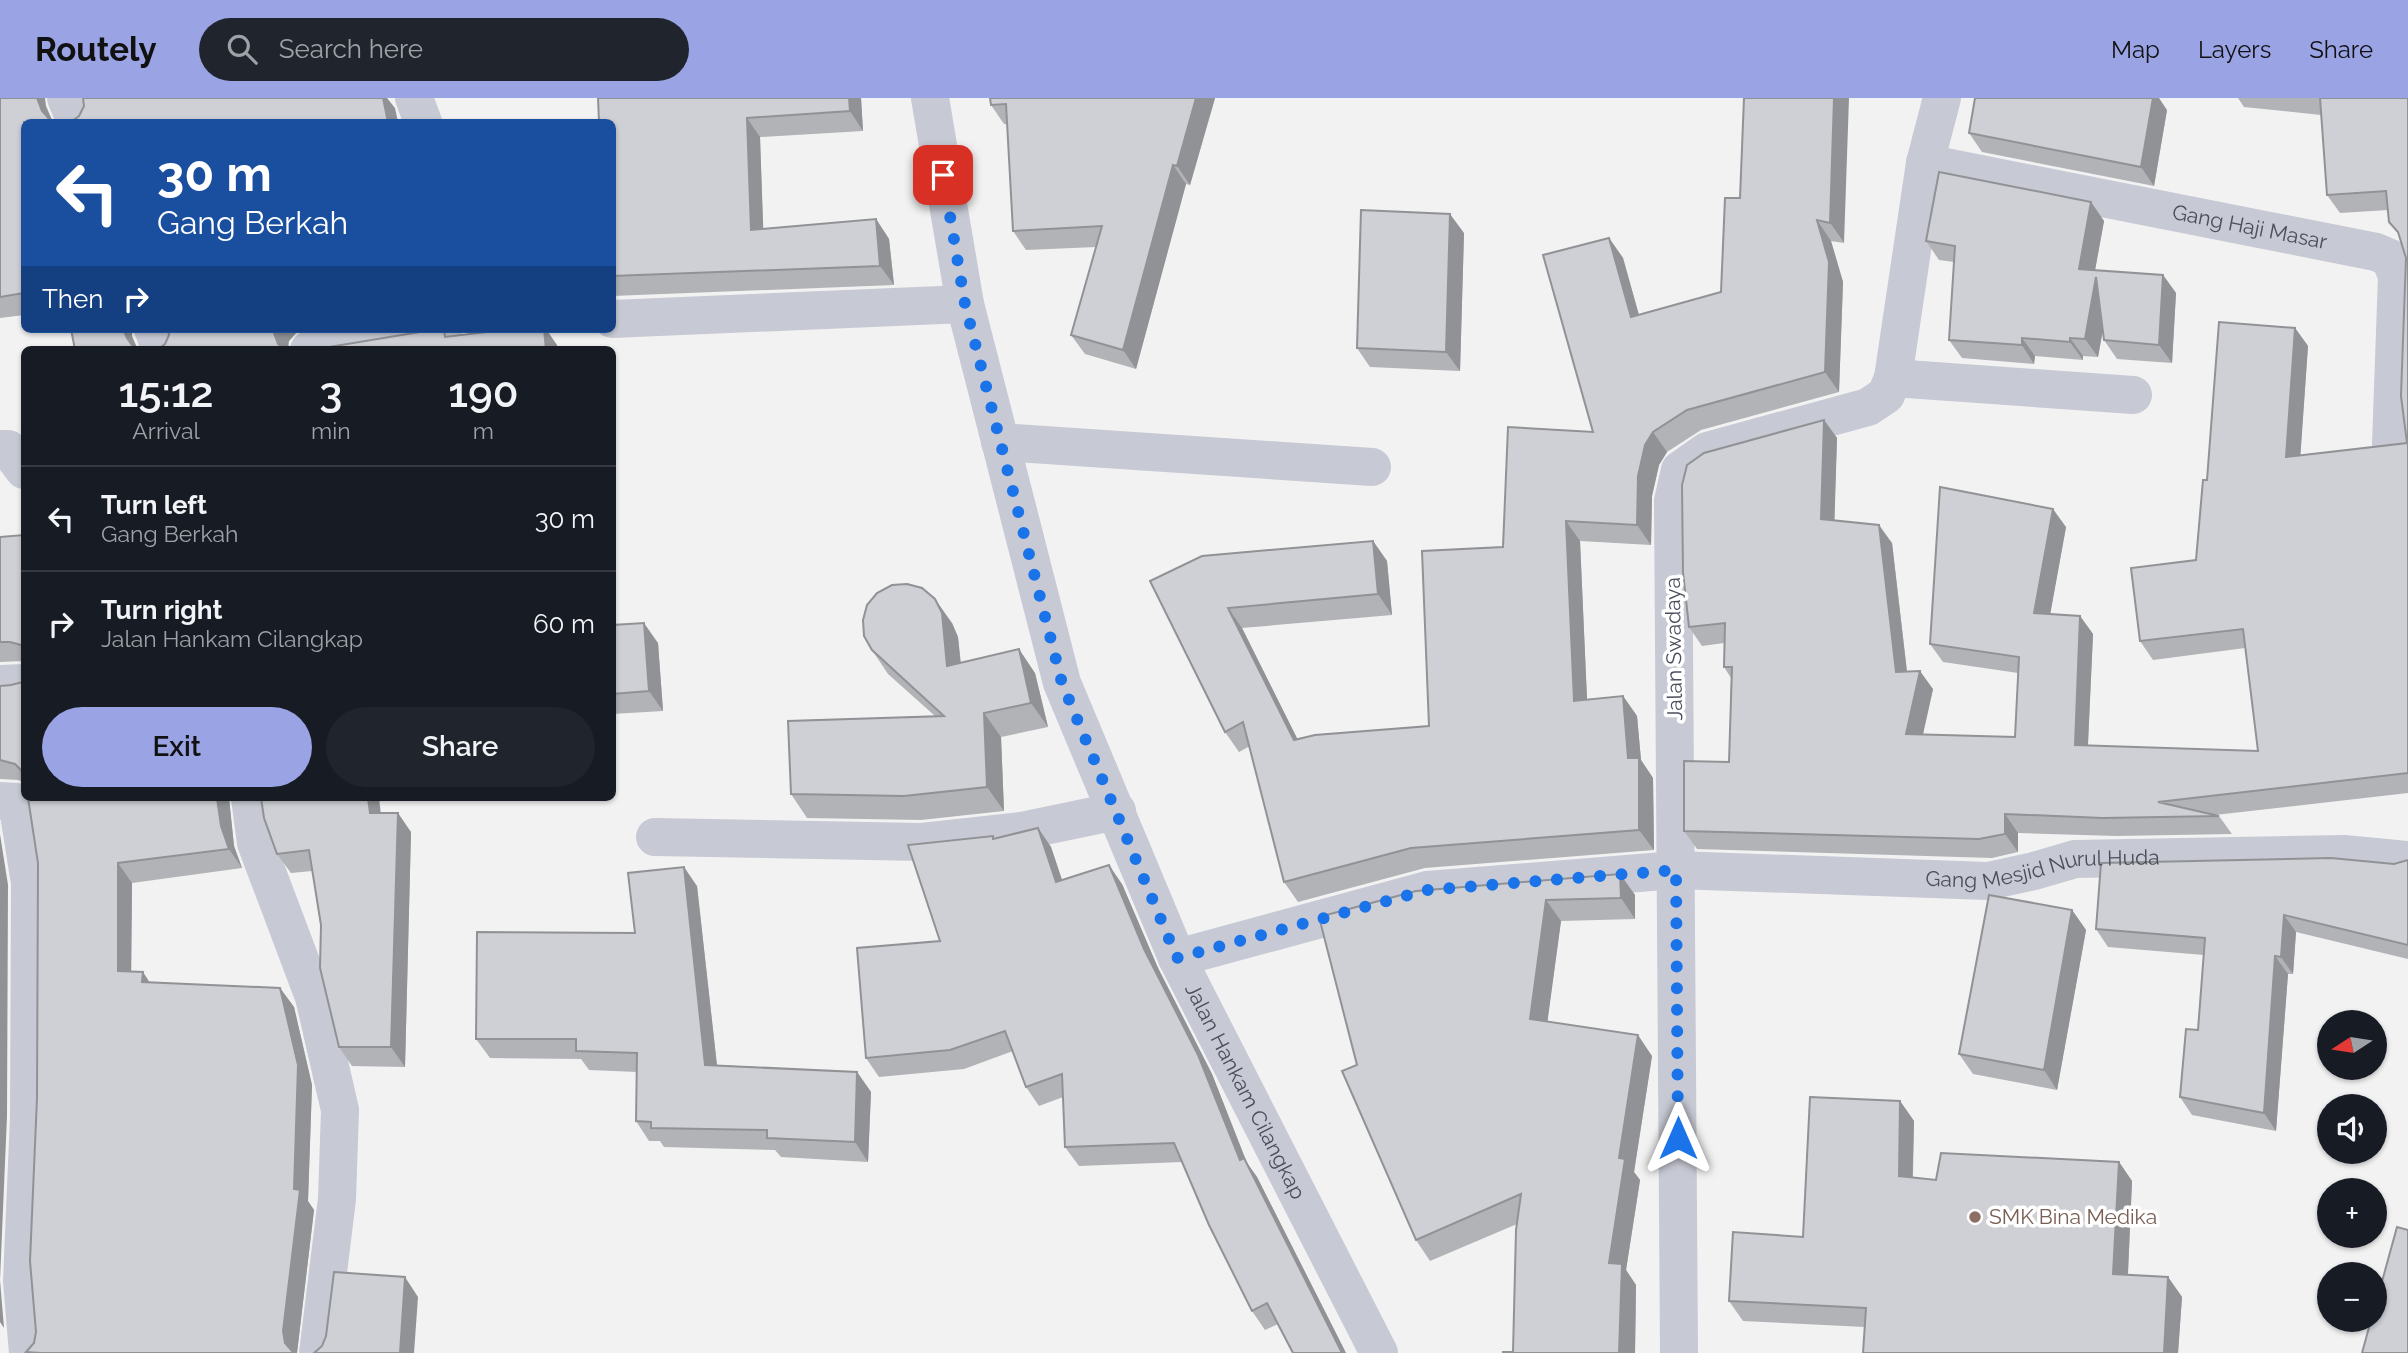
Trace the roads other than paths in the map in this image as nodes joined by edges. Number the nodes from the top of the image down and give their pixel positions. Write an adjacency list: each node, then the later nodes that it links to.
1 (66, 98): 5 (street)
2 (414, 98): 6 (street)
3 (930, 98): 8 (street, Jalan Hankam Cilangkap)
4 (1942, 98): 7 (street)
5 (75, 119)
6 (422, 119)
7 (1926, 163): 12 (street); 15 (street, Gang Haji Masar)
8 (965, 304): 9 (street); 14 (street, Jalan Hankam Cilangkap)
9 (616, 319)
10 (418, 333): 11 (street)
11 (335, 346)
12 (1894, 378): 13 (street); 26 (street, Jalan Swadaya)
13 (2133, 395)
14 (1000, 442): 18 (street); 23 (street, Jalan Hankam Cilangkap)
15 (2391, 444)
16 (0, 449): 17 (street)
17 (21, 466)
18 (1372, 467)
19 (21, 683): 20 (street)
20 (0, 684)
21 (0, 801): 27 (street)
22 (250, 801): 30 (street)
23 (1116, 811): 24 (street); 28 (street, Jalan Hankam Cilangkap)
24 (655, 837)
25 (2408, 860): 26 (street, Gang Mesjid Nurul Huda)
26 (1676, 870): 28 (street, Gang Mesjid Nurul Huda); 32 (street, Jalan Swadaya)
27 (15, 883): 29 (street)
28 (1177, 958): 31 (street, Jalan Hankam Cilangkap)
29 (28, 1353)
30 (318, 1353)
31 (1379, 1353)
32 (1679, 1353)

